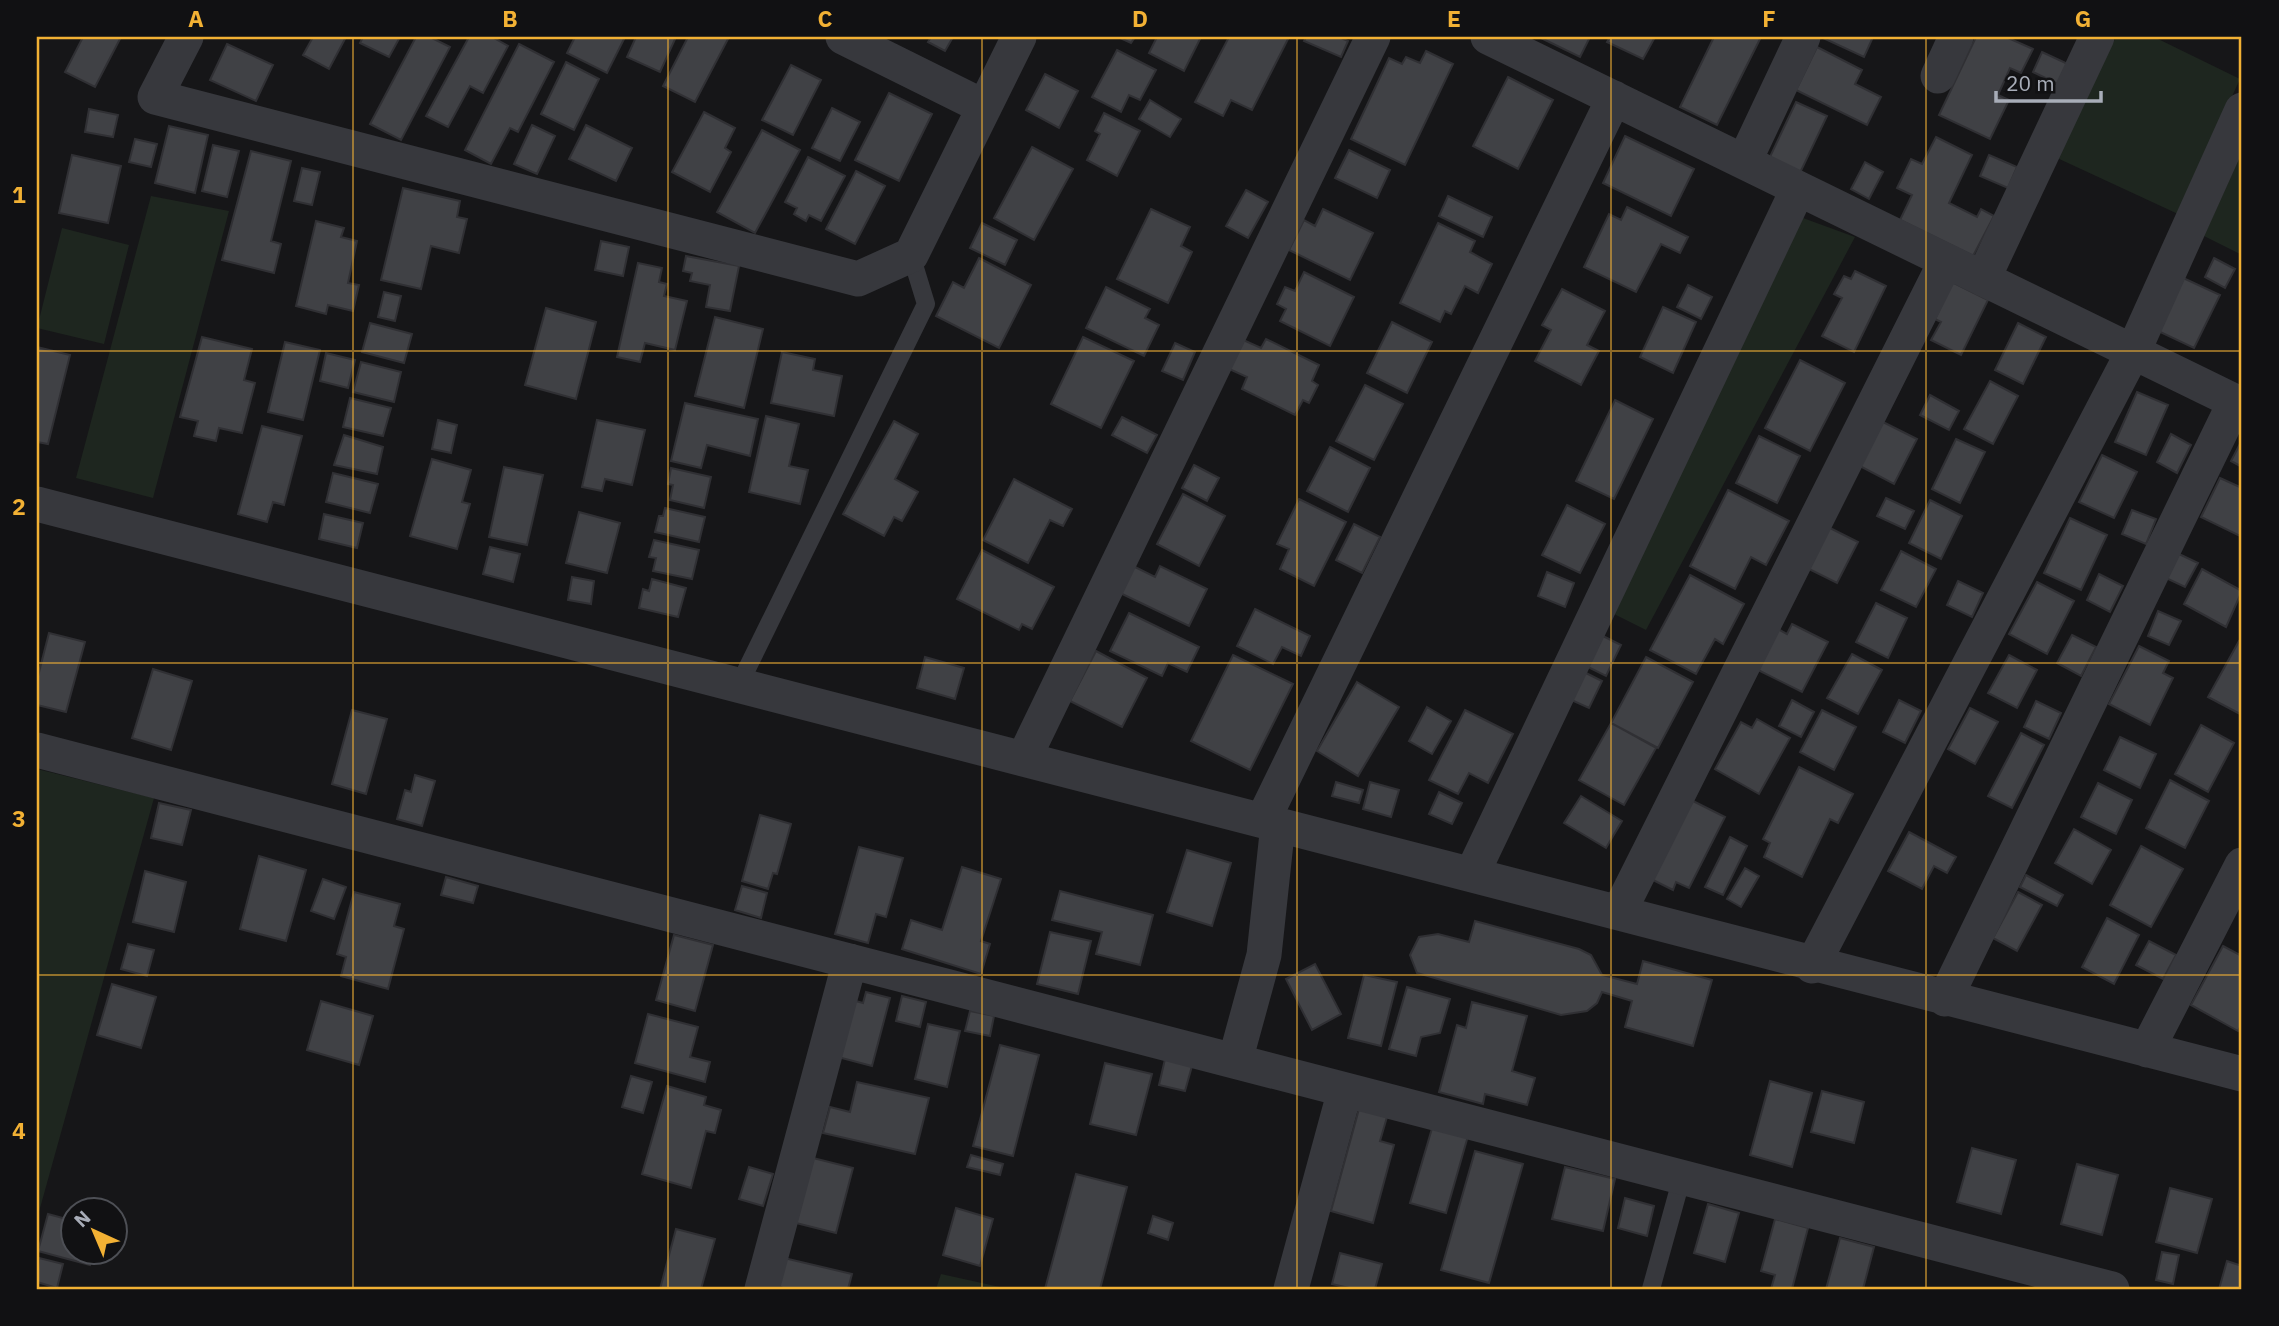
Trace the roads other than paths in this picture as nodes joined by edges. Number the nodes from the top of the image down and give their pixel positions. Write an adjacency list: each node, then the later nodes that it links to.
1 (186, 37): 15 (street)
2 (843, 37): 11 (street)
3 (1019, 37): 11 (street)
4 (1373, 37): 23 (street)
5 (1804, 37): 13 (street)
6 (1956, 37): 9 (street)
7 (2097, 37): 17 (street)
8 (1499, 39): 10 (street)
9 (1938, 76)
10 (1614, 98): 13 (street); 24 (street)
11 (984, 107): 15 (street)
12 (2242, 110): 18 (street)
13 (1744, 162): 14 (street)
14 (1798, 188): 16 (street); 26 (street)
15 (911, 255): 21 (lane)
16 (1946, 261): 17 (street); 27 (street)
17 (1983, 279): 18 (street)
18 (2133, 352): 19 (street); 29 (street)
19 (2239, 404): 30 (street)
20 (37, 504): 21 (street)
21 (738, 687): 23 (street)
22 (37, 750): 28 (street)
23 (1024, 758): 24 (street)
24 (1271, 822): 26 (street); 32 (street)
25 (2242, 865): 31 (street)
26 (1472, 874): 27 (street)
27 (1619, 912): 29 (street)
28 (850, 961): 32 (street); 36 (street)
29 (1812, 966): 30 (street)
30 (1945, 999): 31 (street)
31 (2147, 1050): 33 (street)
32 (1235, 1061): 34 (street)
33 (2242, 1074)
34 (1345, 1090): 35 (street); 37 (street)
35 (1682, 1177): 38 (lane); 39 (street)
36 (762, 1289)
37 (1291, 1289)
38 (1651, 1289)
39 (2112, 1289)

